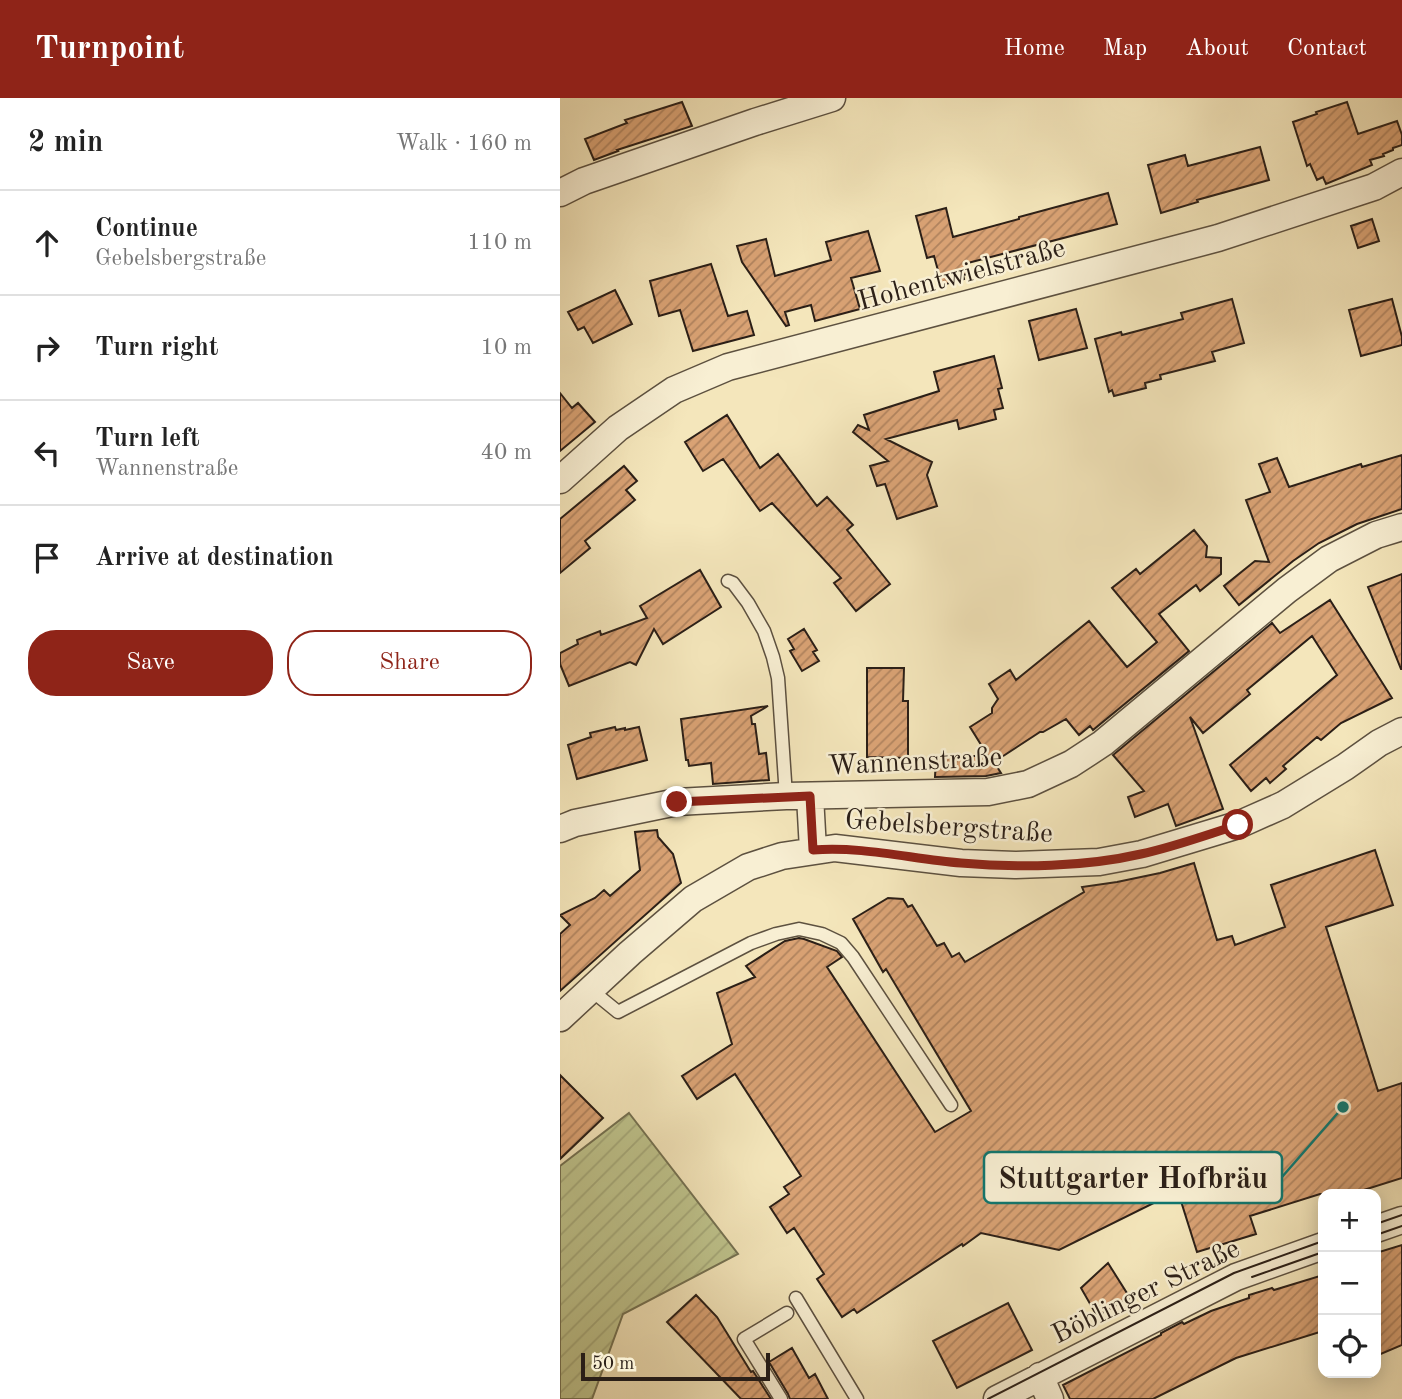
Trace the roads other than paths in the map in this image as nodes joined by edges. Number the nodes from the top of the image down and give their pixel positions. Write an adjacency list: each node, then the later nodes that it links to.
1 (832, 98): 3 (street)
2 (1402, 172): 4 (street, Hohentwielstraße)
3 (560, 193)
4 (560, 480)
5 (1402, 527): 8 (street, Wannenstraße)
6 (728, 581): 8 (lane)
7 (1402, 731): 10 (street, Gebelsbergstraße)
8 (798, 796): 9 (street, Wannenstraße); 10 (street)
9 (560, 829)
10 (813, 850): 11 (street, Gebelsbergstraße)
11 (591, 990): 12 (street, Gebelsbergstraße); 13 (lane)
12 (560, 1018)
13 (951, 1105)
14 (1402, 1220): 15 (street)
15 (1381, 1227)
16 (1318, 1248): 19 (street, Böblinger Straße)
17 (796, 1298): 21 (lane)
18 (787, 1313): 20 (lane)
19 (1045, 1388): 22 (street, Böblinger Straße)
20 (781, 1399)
21 (857, 1399)
22 (997, 1399)

